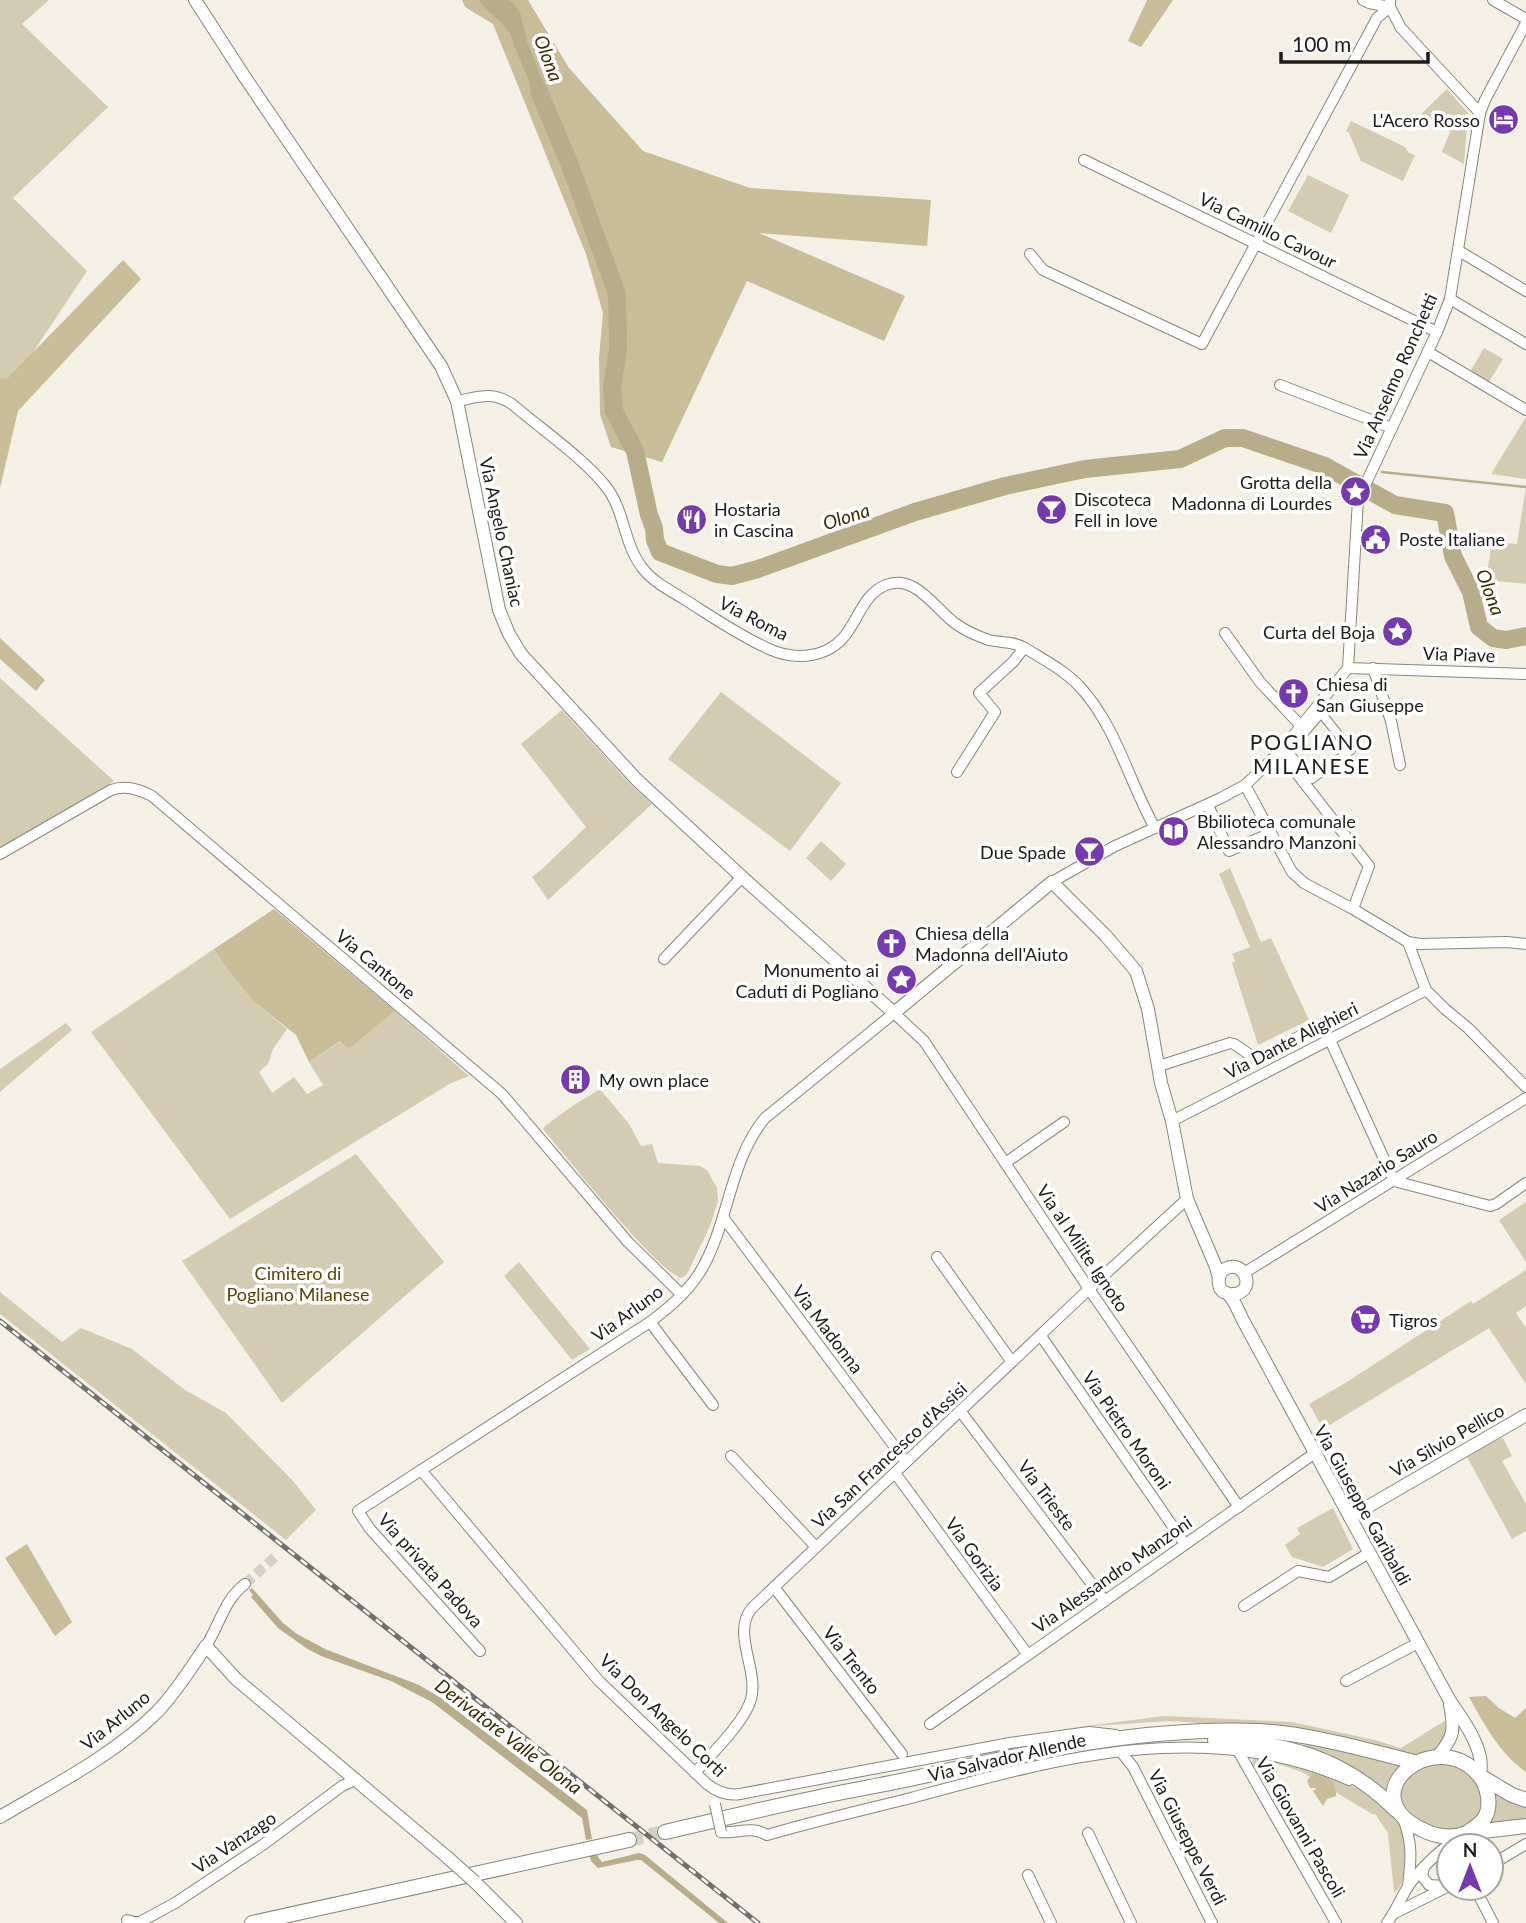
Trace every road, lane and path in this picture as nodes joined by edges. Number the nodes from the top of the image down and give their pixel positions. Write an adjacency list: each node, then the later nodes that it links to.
1 (195, 0): 17 (street, Via Angelo Chaniac)
2 (1363, 0): 4 (street)
3 (1493, 0): 5 (street)
4 (1390, 4): 6 (street); 8 (street)
5 (1526, 21): 6 (street, Via Anselmo Ronchetti)
6 (1480, 113): 9 (street, Via Anselmo Ronchetti)
7 (1084, 160): 8 (street, Via Camillo Cavour)
8 (1257, 244): 10 (street); 13 (street, Via Camillo Cavour)
9 (1459, 251): 11 (street); 12 (street, Via Anselmo Ronchetti)
10 (1030, 254)
11 (1526, 291)
12 (1450, 299): 13 (street, Via Anselmo Ronchetti); 14 (street)
13 (1437, 332): 15 (street, Via Anselmo Ronchetti)
14 (1526, 344)
15 (1427, 352): 18 (street); 19 (street, Via Anselmo Ronchetti)
16 (1280, 385): 19 (street)
17 (457, 401): 21 (street, Via Roma); 34 (street, Via Angelo Chaniac)
18 (1526, 410)
19 (1392, 428): 22 (street, Via Anselmo Ronchetti)
20 (1225, 633): 25 (street)
21 (1024, 648): 28 (street); 31 (street, Via Roma)
22 (1348, 668): 23 (street, Via Piave); 25 (street)
23 (1373, 668): 24 (street, Via Piave); 27 (street)
24 (1526, 674)
25 (1301, 726): 26 (street)
26 (1284, 752): 26 (street); 29 (street); 36 (street)
27 (1400, 765)
28 (957, 772)
29 (1245, 785): 30 (street); 32 (street)
30 (1208, 804): 31 (street); 32 (street)
31 (1155, 828): 35 (street)
32 (1271, 832): 36 (street)
33 (0, 854): 60 (street, Via Cantone)
34 (742, 877): 39 (street); 41 (street, Via Angelo Chaniac)
35 (1052, 882): 41 (street); 44 (street, Via Giuseppe Garibaldi)
36 (1353, 909): 37 (street)
37 (1408, 942): 38 (street); 40 (street)
38 (1526, 944)
39 (664, 959)
40 (1426, 990): 43 (street, Via Dante Alighieri); 45 (street)
41 (894, 1013): 49 (street, Via al Milite Ignoto); 53 (street, Via Arluno)
42 (1323, 1024): 44 (street)
43 (1330, 1040): 47 (street, Via Dante Alighieri); 50 (street)
44 (1159, 1066): 47 (street, Via Giuseppe Garibaldi)
45 (1526, 1087)
46 (1526, 1098): 50 (street, Via Nazario Sauro)
47 (1172, 1121): 52 (street, Via Giuseppe Garibaldi)
48 (1064, 1122): 49 (street)
49 (1005, 1163): 58 (street, Via al Milite Ignoto)
50 (1394, 1181): 51 (street); 56 (street, Via Nazario Sauro)
51 (1526, 1183)
52 (1187, 1199): 54 (street, Via Giuseppe Garibaldi); 58 (street, Via San Francesco d'Assisi)
53 (723, 1217): 60 (street, Via Arluno); 69 (street, Via Madonna)
54 (1207, 1247): 56 (street, Via Giuseppe Garibaldi); 57 (street, Via Giuseppe Garibaldi)
55 (937, 1257): 63 (street)
56 (1242, 1270): 57 (street); 59 (street)
57 (1219, 1278): 59 (street, Via Giuseppe Garibaldi)
58 (1089, 1289): 62 (street, Via San Francesco d'Assisi); 72 (street, Via al Milite Ignoto)
59 (1234, 1294): 67 (street, Via Giuseppe Garibaldi)
60 (682, 1295): 61 (street, Via Arluno)
61 (650, 1322): 64 (street); 70 (street, Via Arluno)
62 (1041, 1336): 63 (street, Via San Francesco d'Assisi); 75 (street, Via Pietro Moroni)
63 (1013, 1362): 65 (street, Via San Francesco d'Assisi)
64 (713, 1405)
65 (961, 1412): 69 (street, Via San Francesco d'Assisi); 80 (street, Via Trieste)
66 (1526, 1415): 74 (street, Via Silvio Pellico)
67 (1315, 1453): 72 (street, Via Alessandro Manzoni); 74 (street, Via Giuseppe Garibaldi)
68 (731, 1456): 76 (street)
69 (906, 1462): 71 (street, Via San Francesco d'Assisi)
70 (421, 1470): 73 (street, Via Arluno); 96 (street, Via Don Angelo Corti)
71 (894, 1473): 76 (street, Via San Francesco d'Assisi); 85 (street, Via Gorizia)
72 (1239, 1507): 75 (street, Via Alessandro Manzoni)
73 (358, 1511): 84 (street, Via privata Padova)
74 (1350, 1517): 77 (street, Via Giuseppe Garibaldi)
75 (1185, 1544): 80 (street, Via Alessandro Manzoni)
76 (817, 1547): 79 (street, Via San Francesco d'Assisi)
77 (1369, 1553): 81 (street); 82 (street, Via Giuseppe Garibaldi)
78 (245, 1584): 83 (street, Via Arluno)
79 (774, 1587): 92 (street, Via Trento); 96 (street, Via San Francesco d'Assisi)
80 (1104, 1600): 85 (street, Via Alessandro Manzoni)
81 (1244, 1606)
82 (1418, 1643): 86 (street); 87 (street, Via Giuseppe Garibaldi)
83 (206, 1646): 98 (street); 103 (street, Via Arluno)
84 (480, 1651)
85 (1028, 1655): 88 (street, Via Alessandro Manzoni)
86 (1346, 1681)
87 (1450, 1701): 93 (street, Via Giuseppe Garibaldi); 97 (street, Via Giuseppe Garibaldi)
88 (930, 1724)
89 (1138, 1741): 90 (street, Via Salvador Allende); 91 (street, Via Salvador Allende); 94 (main road); 95 (street, Via Giuseppe Verdi); 99 (street, Via Don Angelo Corti); 100 (main road); 105 (main road)
90 (1237, 1749): 100 (street, Via Salvador Allende); 127 (street, Via Giovanni Pascoli)
91 (1121, 1752): 95 (street, Via Giuseppe Verdi); 99 (street, Via Salvador Allende, bridge)
92 (902, 1754)
93 (1438, 1756): 94 (main road); 97 (main road)
94 (1415, 1762): 102 (main road)
95 (1133, 1767): 126 (street, Via Giuseppe Verdi)
96 (695, 1773): 99 (street, Via Don Angelo Corti)
97 (1479, 1775): 101 (main road); 106 (main road)
98 (355, 1780): 121 (street, Via Vanzago); 123 (street, bridge)
99 (718, 1792)
100 (1383, 1797): 102 (main road)
101 (1526, 1800)
102 (1401, 1815): 109 (main road); 117 (street)
103 (0, 1817)
104 (1526, 1826): 107 (main road)
105 (665, 1832)
106 (1467, 1832)
107 (1484, 1832)
108 (1088, 1833): 125 (street)
109 (1435, 1835)
110 (629, 1840): 122 (main road)
111 (1526, 1844): 113 (street)
112 (1435, 1854): 114 (street)
113 (1505, 1857)
114 (1425, 1866): 116 (street); 117 (street)
115 (1028, 1875): 124 (street)
116 (1435, 1885)
117 (1408, 1887): 120 (street)
118 (1435, 1893): 120 (street)
119 (1482, 1902): 128 (street)
120 (1390, 1919)
121 (127, 1920)
122 (252, 1923)
123 (516, 1923)
124 (1051, 1923)
125 (1131, 1923)
126 (1212, 1923)
127 (1336, 1923)
128 (1493, 1923)

